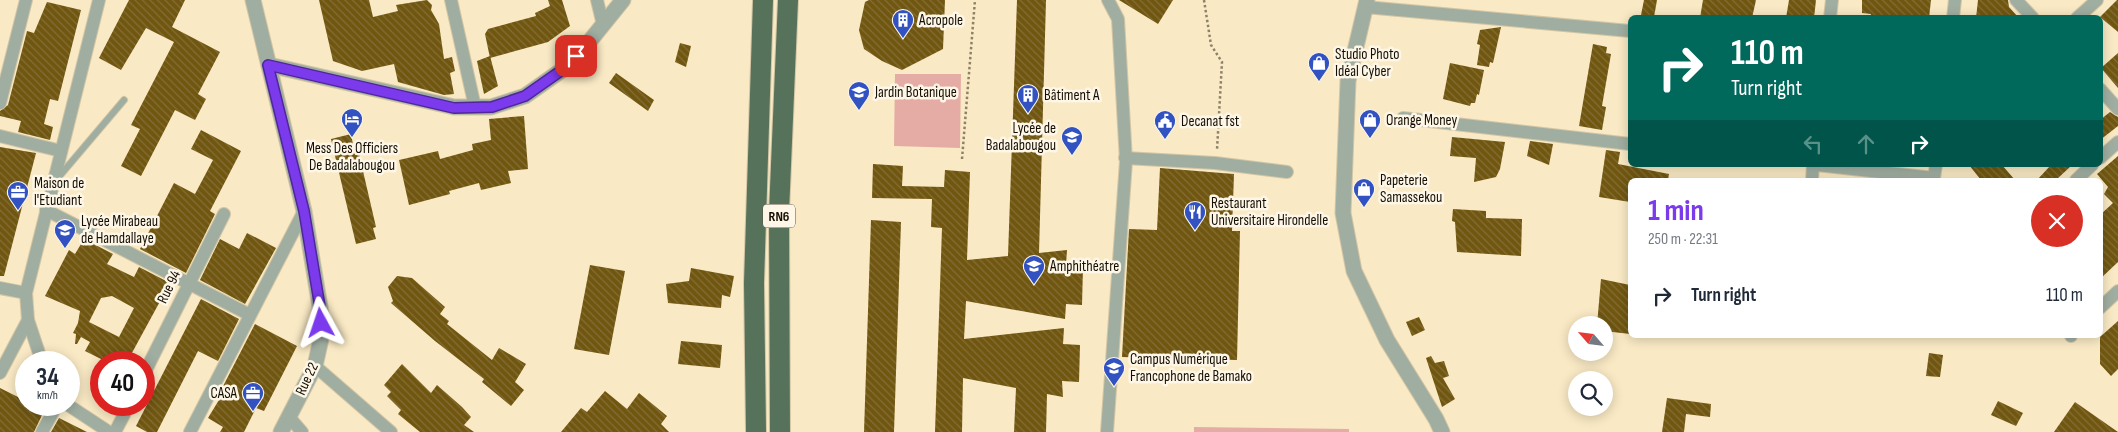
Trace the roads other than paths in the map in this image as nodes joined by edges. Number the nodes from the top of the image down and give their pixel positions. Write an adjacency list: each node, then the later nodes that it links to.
1 (26, 0): 24 (street)
2 (99, 0): 31 (street)
3 (253, 0): 21 (street, Rue 22)
4 (451, 0): 25 (street)
5 (597, 0): 19 (street)
6 (623, 0): 19 (street)
7 (763, 0): 65 (highway, RN6)
8 (788, 0): 66 (highway, RN6)
9 (1108, 0): 33 (street)
10 (1832, 0): 15 (street)
11 (1955, 0): 16 (street)
12 (2016, 0): 17 (street)
13 (2097, 0): 18 (street)
14 (1366, 3): 20 (street); 68 (street)
15 (1830, 15)
16 (1953, 15)
17 (2030, 15)
18 (2081, 15)
19 (603, 25): 25 (street)
20 (1628, 31)
21 (268, 65): 25 (street); 41 (street, Rue 22)
22 (2103, 92): 26 (street)
23 (124, 100): 39 (lane)
24 (0, 103)
25 (475, 107)
26 (2118, 108)
27 (1403, 118): 30 (street)
28 (0, 136): 31 (street)
29 (2118, 142): 32 (street)
30 (1628, 144)
31 (61, 151): 39 (street)
32 (2103, 155)
33 (1126, 158): 36 (street); 67 (street)
34 (1835, 167): 37 (street)
35 (2090, 167): 38 (street)
36 (1287, 172)
37 (1934, 178)
38 (2078, 178)
39 (53, 184): 40 (street)
40 (46, 210): 43 (street); 46 (street)
41 (304, 211): 48 (street); 52 (street, Rue 22)
42 (224, 214): 43 (street, Rue 94)
43 (189, 283): 48 (street); 51 (street, Rue 94)
44 (0, 288): 46 (street)
45 (2118, 291): 47 (street)
46 (26, 293): 49 (street)
47 (2103, 305)
48 (250, 315): 61 (street)
49 (28, 320): 50 (street); 53 (street)
50 (38, 351)
51 (155, 352)
52 (315, 366): 57 (street, Rue 22); 64 (street)
53 (0, 373)
54 (80, 413): 59 (street)
55 (51, 416): 58 (street)
56 (123, 416): 60 (street)
57 (289, 417): 62 (street, Rue 22); 63 (street)
58 (42, 432)
59 (109, 432)
60 (115, 432)
61 (190, 432)
62 (281, 432)
63 (302, 432)
64 (391, 432)
65 (756, 432)
66 (780, 432)
67 (1107, 432)
68 (1442, 432)

